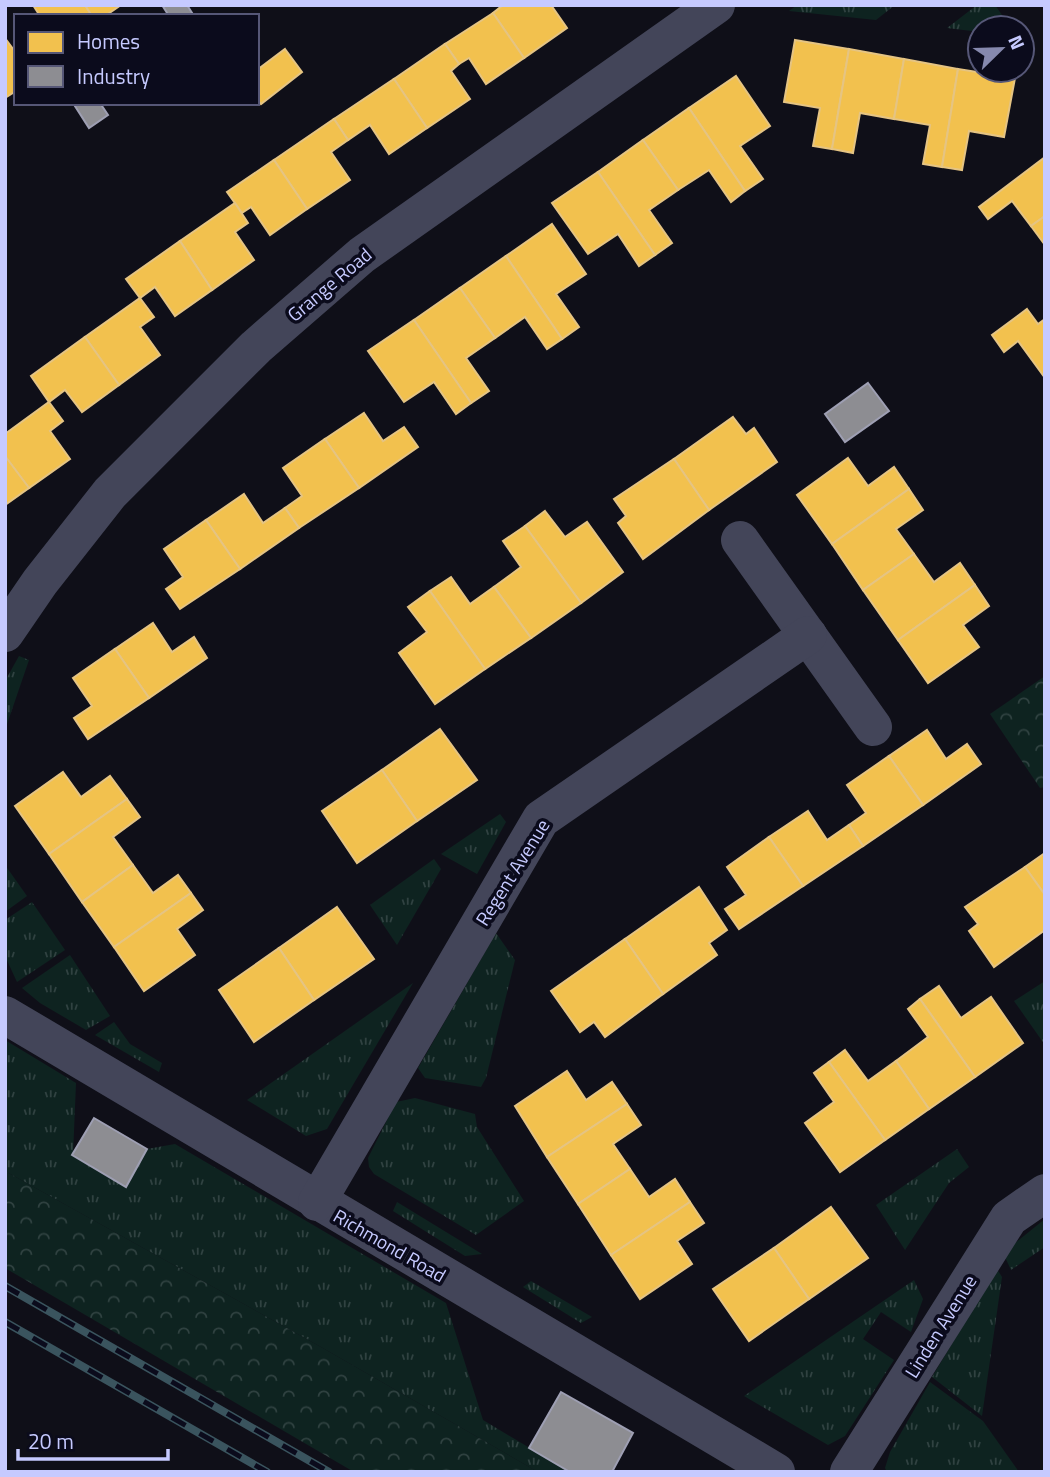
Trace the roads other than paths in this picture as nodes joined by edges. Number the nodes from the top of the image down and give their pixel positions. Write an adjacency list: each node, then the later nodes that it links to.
1 (716, 5): 3 (street, Grange Road)
2 (740, 540): 4 (street)
3 (5, 633)
4 (808, 635): 5 (street); 8 (street, Regent Avenue)
5 (873, 727)
6 (5, 1015): 8 (street, Richmond Road)
7 (1045, 1193): 10 (street, Linden Avenue)
8 (317, 1202): 9 (street, Richmond Road)
9 (776, 1472)
10 (849, 1472)

